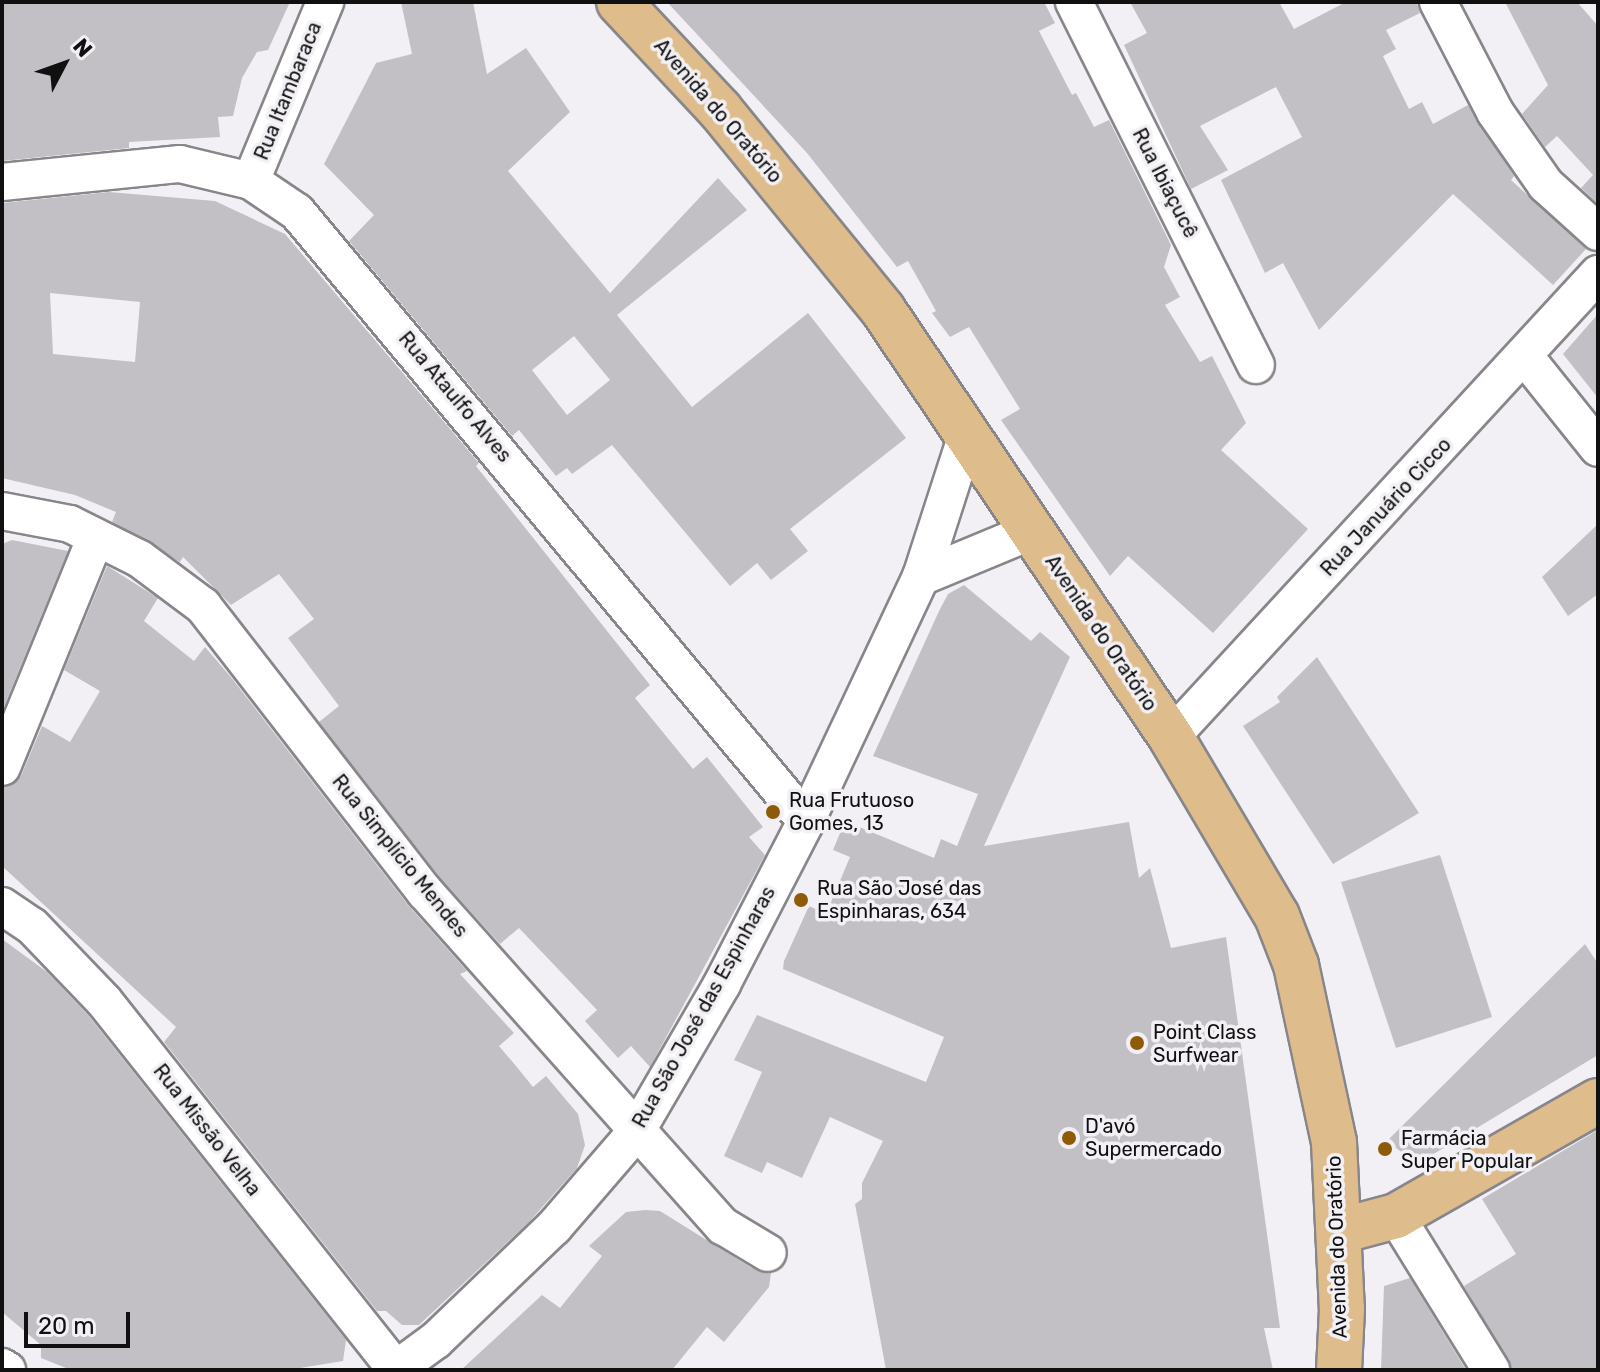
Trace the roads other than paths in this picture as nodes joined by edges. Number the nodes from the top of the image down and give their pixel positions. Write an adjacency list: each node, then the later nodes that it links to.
1 (325, 2): 5 (street, Rua Itambaraca)
2 (619, 2): 11 (main road, Avenida do Oratório)
3 (1074, 2): 10 (street, Rua Ibiaçucê)
4 (1438, 2): 7 (street)
5 (251, 181): 6 (street, Rua Ataulfo Alves); 19 (street, Rua Ataulfo Alves)
6 (2, 182)
7 (1598, 232)
8 (1598, 274): 9 (street, Rua Januário Cicco)
9 (1526, 358): 12 (street); 17 (street, Rua Januário Cicco)
10 (1256, 365)
11 (967, 435): 14 (main road, Avenida do Oratório); 16 (street, Rua São José das Espinharas)
12 (1598, 448)
13 (2, 511): 15 (street, Rua Simplício Mendes)
14 (1032, 531): 16 (street); 17 (main road, Avenida do Oratório)
15 (96, 537): 18 (street); 22 (street, Rua Simplício Mendes)
16 (921, 577): 19 (street, Rua São José das Espinharas)
17 (1171, 737): 24 (main road, Avenida do Oratório)
18 (2, 767)
19 (806, 821): 22 (street, Rua São José das Espinharas)
20 (2, 906): 26 (street, Rua Missão Velha)
21 (1598, 1101): 23 (main road)
22 (636, 1132): 25 (street, Rua Simplício Mendes); 26 (street, Rua São José das Espinharas)
23 (1396, 1216): 24 (main road); 28 (street)
24 (1340, 1231): 27 (main road, Avenida do Oratório)
25 (768, 1253)
26 (395, 1370)
27 (1339, 1370)
28 (1491, 1370)

